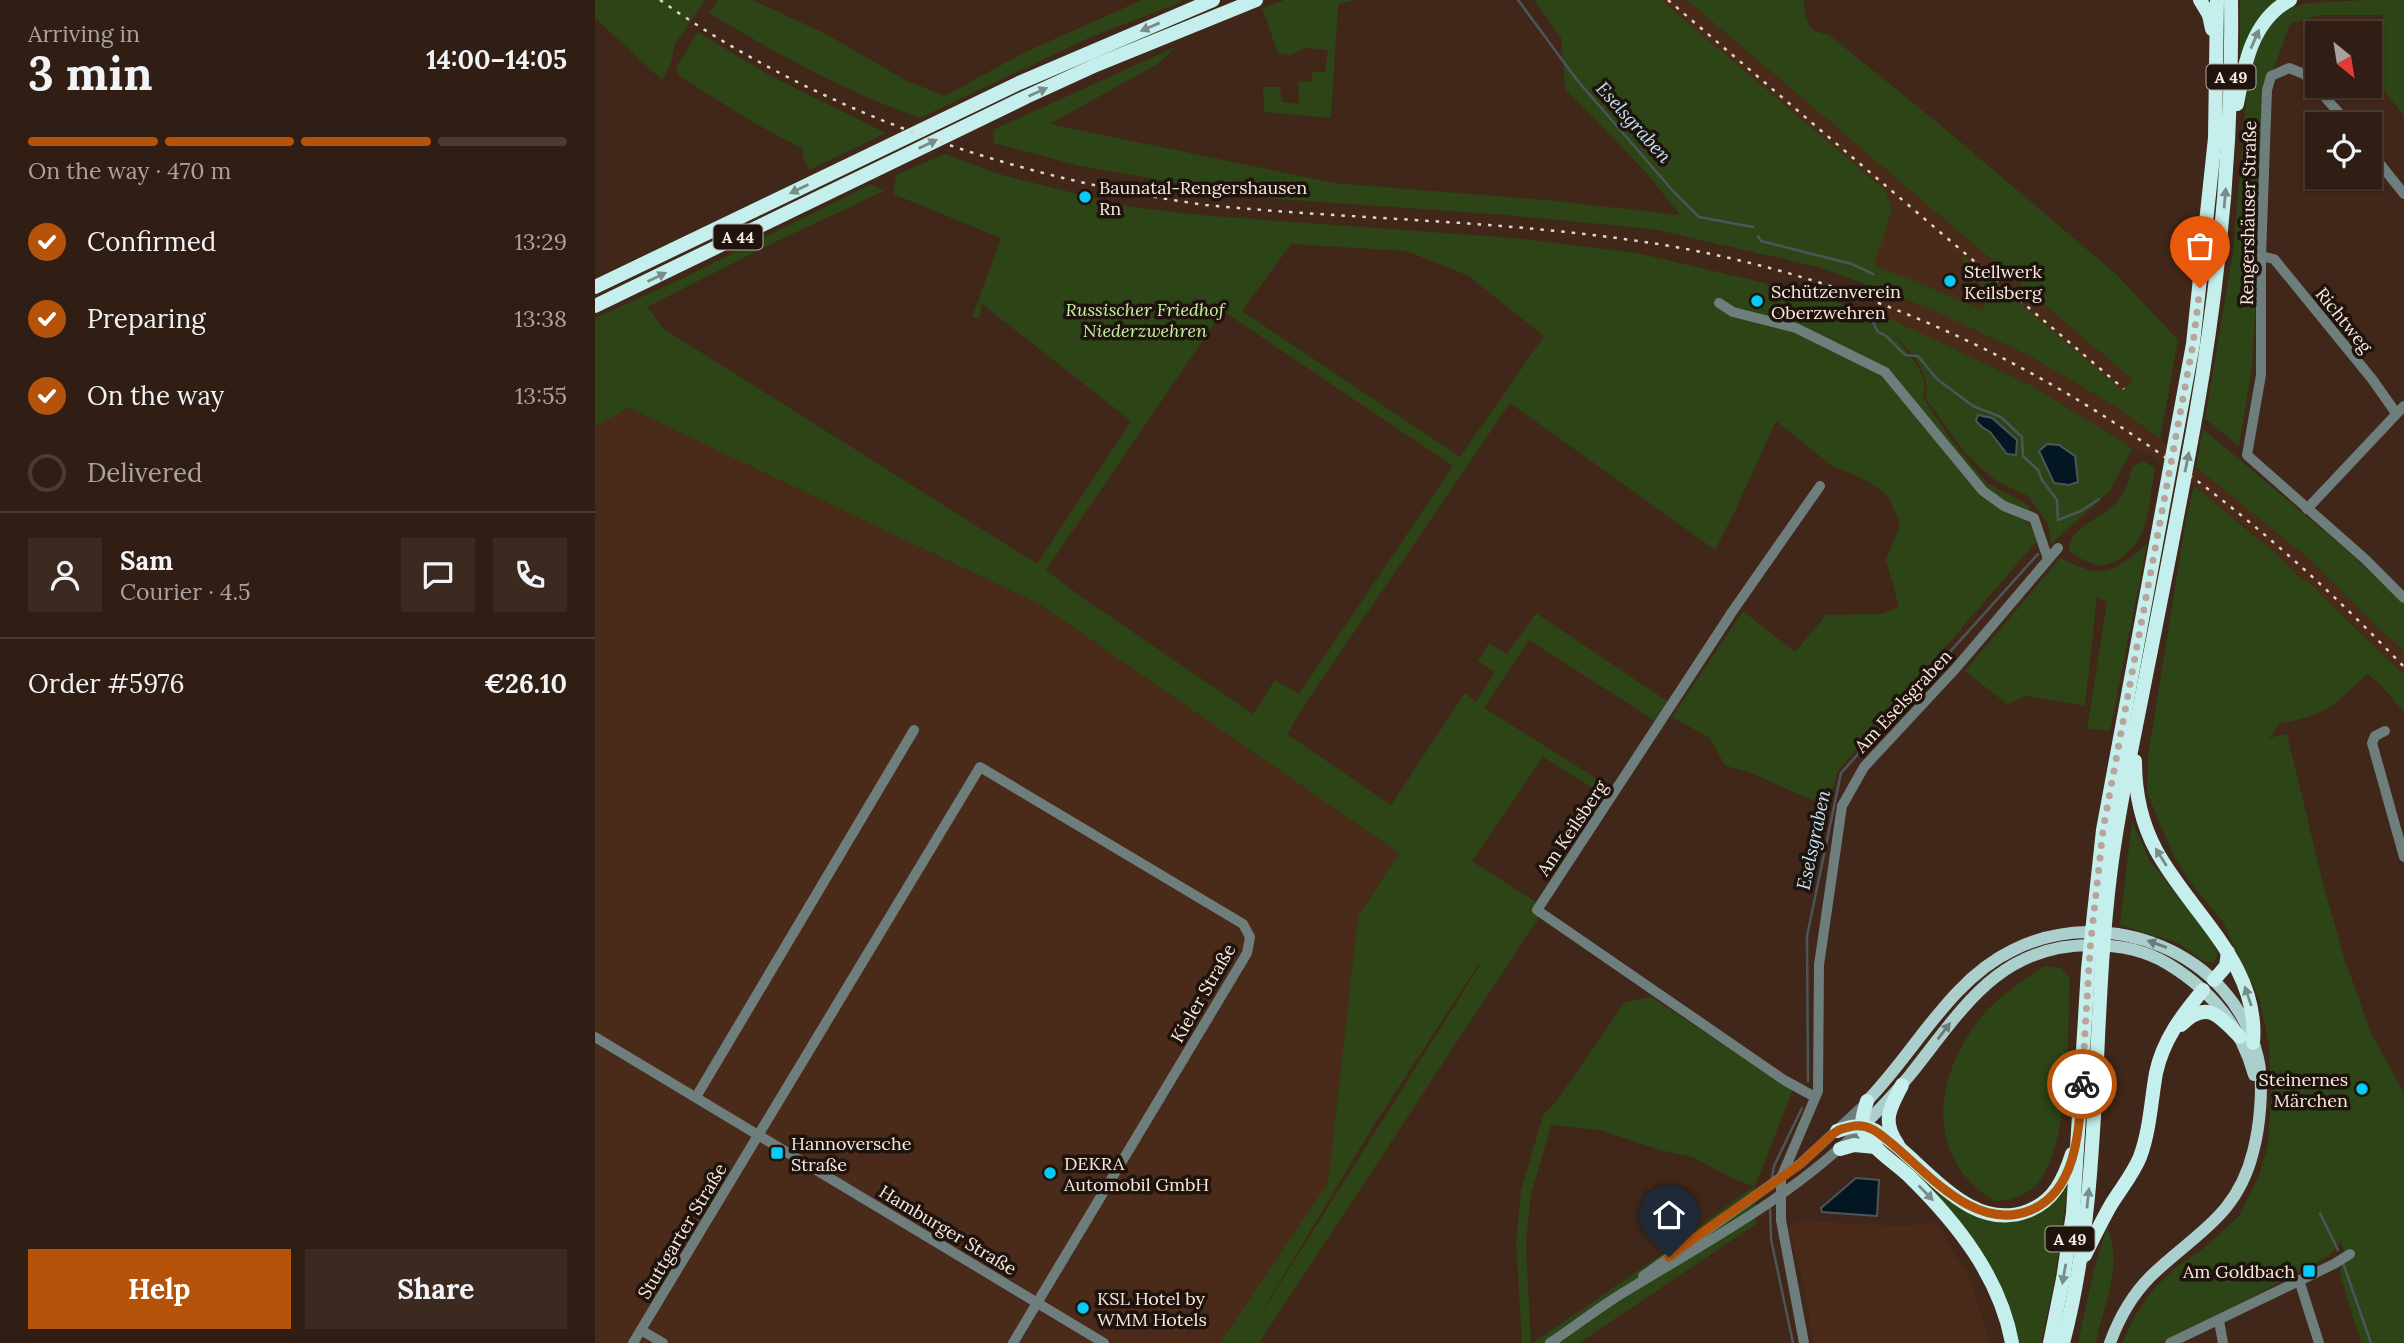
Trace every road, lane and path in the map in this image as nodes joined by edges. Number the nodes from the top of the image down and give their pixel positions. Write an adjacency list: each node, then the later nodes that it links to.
1 (1213, 0): 13 (highway, A 44, one-way to 13)
2 (1256, 0): 15 (highway, A 44, one-way to 2)
3 (2200, 0): 7 (highway)
4 (2217, 0): 7 (highway, A 49)
5 (2231, 0): 9 (highway, A 49)
6 (2290, 0): 9 (highway, one-way to 6)
7 (2216, 65): 26 (highway, A 49)
8 (2338, 112): 12 (street, Rengershäuser Straße)
9 (2228, 153): 22 (highway, A 49, one-way to 9)
10 (2382, 166): 11 (street)
11 (2404, 194)
12 (2261, 256): 16 (street, Richtweg); 18 (street, Rengershäuser Straße)
13 (595, 287)
14 (1719, 303): 20 (street)
15 (595, 306)
16 (2400, 409): 18 (street)
17 (1821, 486): 36 (street, Am Keilsberg)
18 (2307, 509): 21 (street)
19 (2058, 548): 20 (street, Am Eselsgraben)
20 (2048, 559): 36 (street, Am Eselsgraben)
21 (2404, 598)
22 (2137, 720): 26 (highway, A 49); 27 (highway, one-way to 22)
23 (914, 730): 35 (street)
24 (2385, 731): 25 (street)
25 (2404, 857)
26 (2100, 908): 28 (highway, A 49)
27 (2228, 952): 29 (highway); 33 (highway, one-way to 27)
28 (2095, 969): 41 (highway, A 49); 47 (highway, A 49, one-way to 28)
29 (2208, 985): 31 (main road); 32 (highway); 33 (main road); 34 (main road, one-way to 29); 38 (main road, one-way to 38)
30 (595, 1037): 35 (street, Hamburger Straße)
31 (2239, 1037): 32 (highway); 37 (main road)
32 (2168, 1039): 47 (highway)
33 (2253, 1043): 37 (main road)
34 (1902, 1085): 39 (main road); 45 (highway)
35 (696, 1097): 42 (street, Hamburger Straße)
36 (1815, 1097): 58 (street, Am Eselsgraben)
37 (2259, 1099): 62 (main road)
38 (1867, 1101): 39 (highway); 40 (street)
39 (1863, 1126): 40 (highway); 43 (highway); 44 (street); 45 (highway)
40 (1837, 1131): 49 (street)
41 (2079, 1133): 45 (highway); 60 (highway, A 49, one-way to 60)
42 (757, 1134): 50 (street, Hamburger Straße); 50 (street, Kieler Straße); 52 (street, Stuttgarter Straße)
43 (1876, 1147): 44 (highway); 59 (highway, one-way to 59)
44 (1840, 1149): 49 (street)
45 (1905, 1154)
46 (2350, 1254): 48 (street)
47 (2079, 1265): 61 (highway, A 49)
48 (2299, 1280): 51 (street); 65 (street)
49 (1621, 1294): 57 (street)
50 (1037, 1303): 55 (street, Kieler Straße); 56 (street, Hamburger Straße)
51 (2220, 1321): 63 (street); 64 (street)
52 (641, 1330): 53 (street, Stuttgarter Straße); 54 (street)
53 (633, 1343)
54 (663, 1343)
55 (1013, 1343)
56 (1104, 1343)
57 (1550, 1343)
58 (1804, 1343)
59 (2012, 1343)
60 (2050, 1343)
61 (2063, 1343)
62 (2110, 1343)
63 (2171, 1343)
64 (2223, 1343)
65 (2319, 1343)

